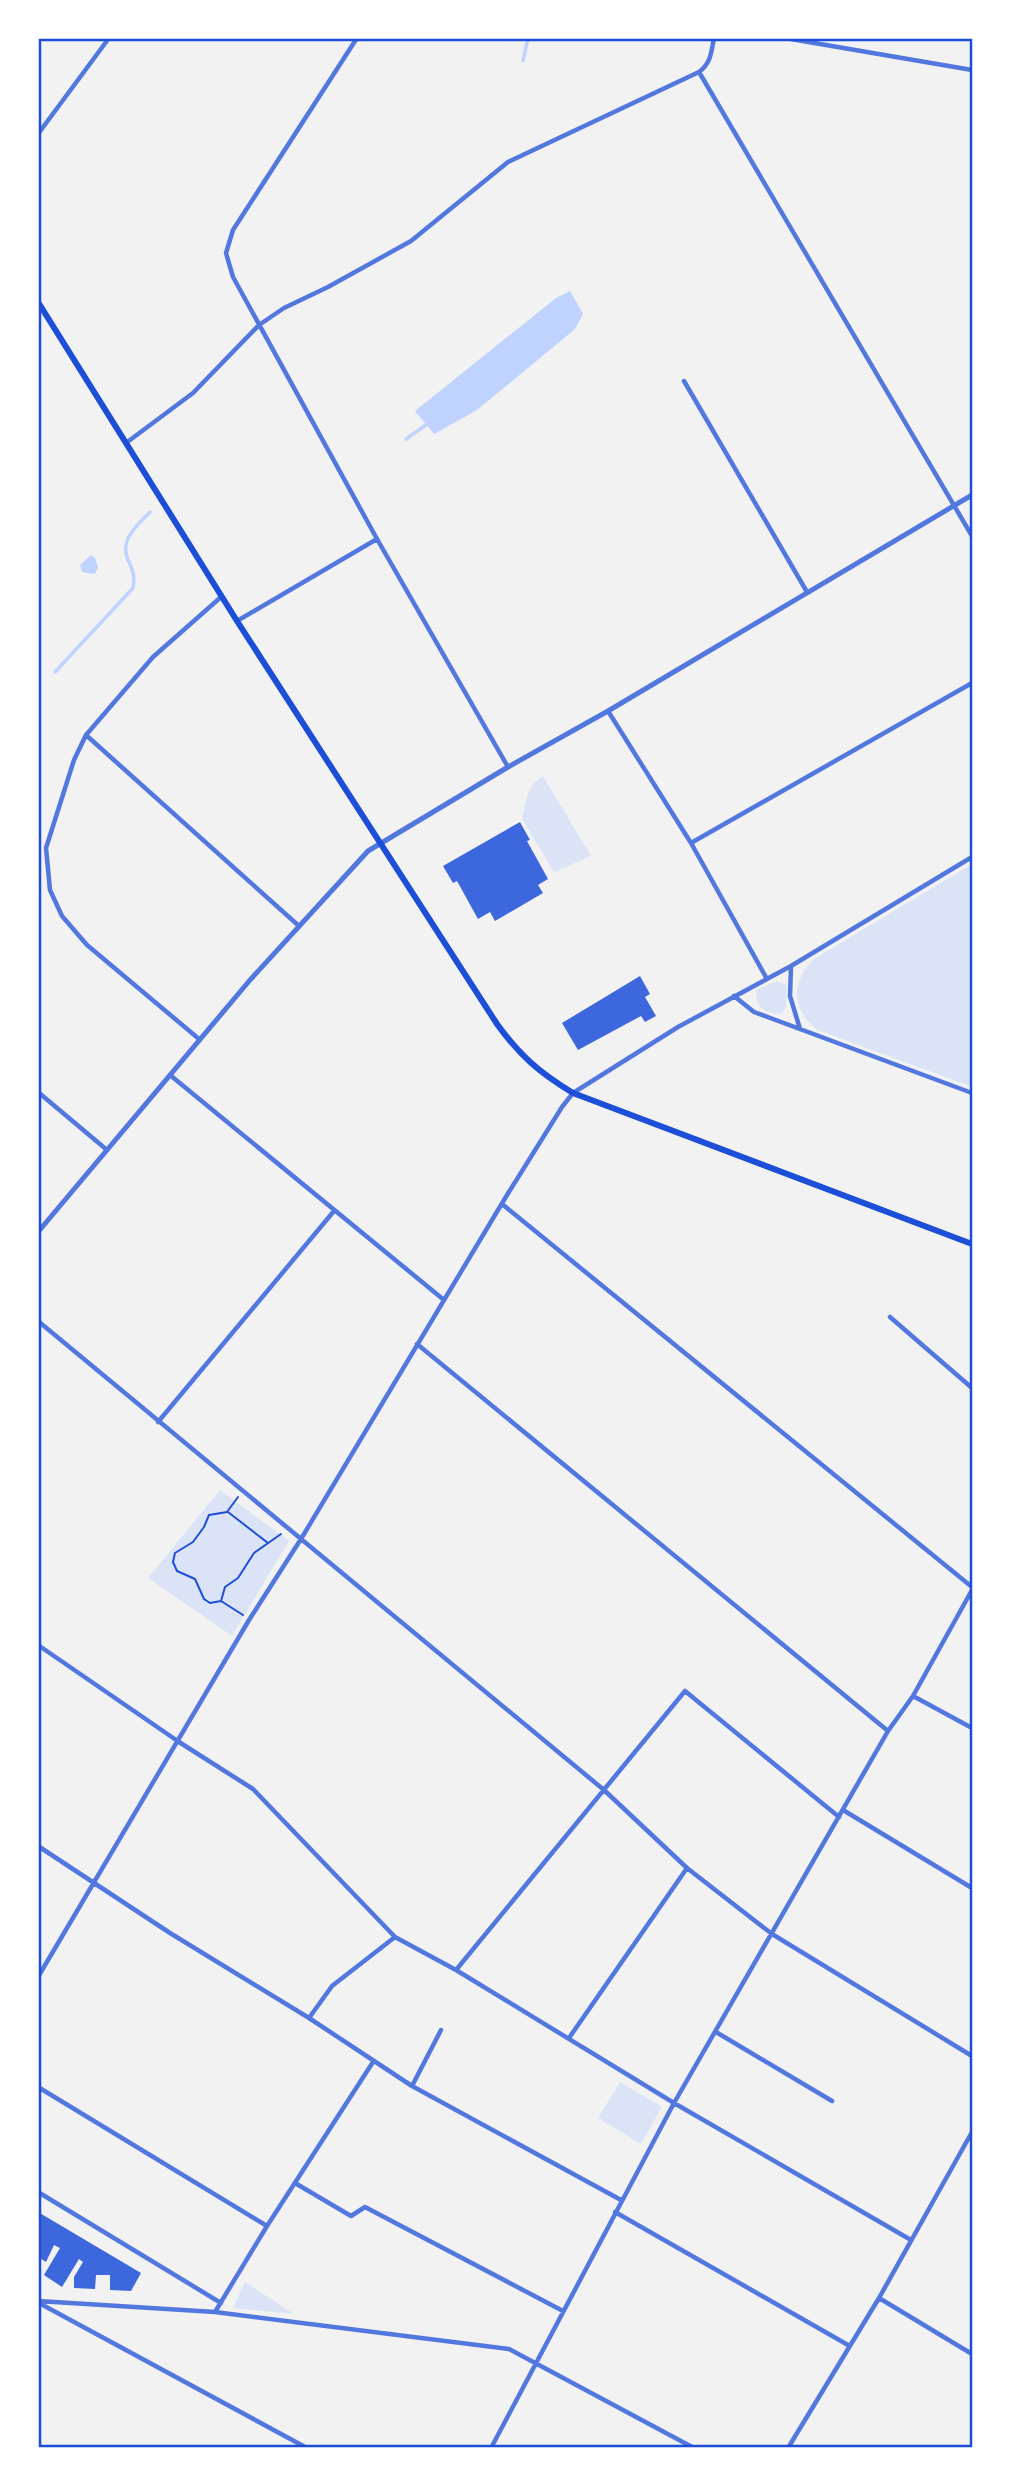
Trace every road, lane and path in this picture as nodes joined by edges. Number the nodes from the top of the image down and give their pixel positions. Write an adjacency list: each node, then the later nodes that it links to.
1 (109, 38): 7 (street)
2 (357, 38): 9 (street)
3 (714, 38): 6 (street)
4 (785, 38): 5 (street)
5 (972, 70)
6 (699, 72): 9 (street); 13 (street)
7 (38, 134)
8 (38, 302): 11 (main road)
9 (259, 325): 11 (street); 15 (street)
10 (684, 381): 16 (street)
11 (126, 443): 17 (main road)
12 (972, 495): 13 (street)
13 (956, 505): 14 (street); 16 (street)
14 (972, 536)
15 (377, 539): 18 (street); 22 (street)
16 (807, 592): 20 (street)
17 (222, 596): 18 (main road); 21 (street)
18 (237, 621): 23 (main road)
19 (972, 683): 24 (street)
20 (608, 711): 22 (street); 24 (street)
21 (86, 735): 26 (street); 31 (street)
22 (508, 767): 23 (street)
23 (381, 843): 26 (street); 34 (main road)
24 (691, 843): 28 (street)
25 (972, 858): 27 (street)
26 (299, 926): 31 (street)
27 (791, 966): 28 (street); 30 (street)
28 (767, 979): 29 (street)
29 (734, 996): 30 (street); 34 (street)
30 (800, 1029): 35 (street)
31 (199, 1040): 32 (street)
32 (169, 1075): 36 (street); 38 (street)
33 (38, 1092): 36 (street)
34 (573, 1093): 37 (street); 40 (main road)
35 (972, 1093)
36 (107, 1150): 39 (street)
37 (502, 1204): 41 (street); 52 (street)
38 (334, 1211): 41 (street); 46 (street)
39 (38, 1232)
40 (972, 1244)
41 (444, 1300): 44 (street)
42 (890, 1317): 45 (street)
43 (38, 1321): 46 (street)
44 (417, 1344): 50 (street); 58 (street)
45 (972, 1388)
46 (158, 1422): 47 (street)
47 (242, 1490): 48 (path); 49 (street)
48 (227, 1512): 51 (path); 53 (path)
49 (288, 1528): 50 (street); 51 (path)
50 (301, 1539): 54 (street); 60 (street)
51 (269, 1544): 53 (path)
52 (972, 1589): 56 (street)
53 (221, 1601): 54 (path)
54 (249, 1620): 59 (street)
55 (38, 1646): 59 (street)
56 (913, 1696): 57 (street); 58 (street)
57 (972, 1728)
58 (888, 1731): 61 (street)
59 (179, 1742): 65 (street); 68 (street)
60 (604, 1790): 62 (street); 64 (street); 69 (street)
61 (843, 1810): 62 (street); 66 (street)
62 (839, 1817): 67 (street)
63 (38, 1846): 65 (street)
64 (687, 1868): 67 (street); 74 (street)
65 (93, 1884): 70 (street); 71 (street)
66 (972, 1888)
67 (772, 1934): 73 (street); 75 (street)
68 (395, 1937): 69 (street); 71 (street)
69 (456, 1970): 74 (street)
70 (38, 1977)
71 (309, 2018): 76 (street)
72 (441, 2030): 77 (street)
73 (716, 2032): 79 (street); 80 (street)
74 (569, 2038): 80 (street)
75 (972, 2056)
76 (373, 2062): 77 (street); 82 (street)
77 (412, 2086): 84 (street)
78 (38, 2087): 86 (street)
79 (831, 2101)
80 (674, 2103): 84 (street); 87 (street)
81 (972, 2132): 87 (street)
82 (295, 2183): 86 (street); 91 (street)
83 (38, 2192): 90 (street)
84 (621, 2200): 85 (street)
85 (615, 2212): 91 (street); 93 (street)
86 (267, 2226): 90 (street)
87 (911, 2240): 88 (street)
88 (878, 2298): 93 (street); 94 (street)
89 (38, 2302): 92 (street); 96 (street)
90 (221, 2303): 92 (street)
91 (564, 2311): 95 (street)
92 (215, 2312): 95 (street)
93 (848, 2345): 99 (street)
94 (972, 2354)
95 (537, 2363): 97 (street); 98 (street)
96 (307, 2448)
97 (491, 2448)
98 (694, 2448)
99 (788, 2448)

